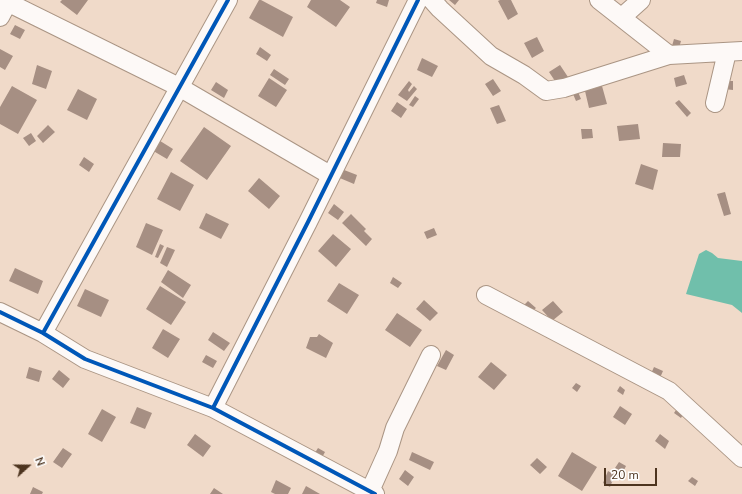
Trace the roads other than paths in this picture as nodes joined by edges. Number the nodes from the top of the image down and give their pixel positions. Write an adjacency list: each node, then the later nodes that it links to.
1 (228, 0): 10 (street)
2 (418, 0): 12 (street)
3 (432, 0): 9 (street)
4 (599, 0): 7 (street)
5 (641, 0): 7 (street)
6 (5, 5): 10 (street)
7 (622, 17): 9 (street)
8 (734, 52): 9 (street); 11 (street)
9 (669, 54)
10 (179, 87): 12 (street); 15 (street)
11 (715, 103)
12 (330, 175): 17 (street)
13 (486, 295): 18 (street)
14 (0, 312): 15 (street)
15 (43, 333): 17 (street)
16 (431, 355): 19 (street)
17 (213, 408): 19 (street)
18 (742, 458)
19 (372, 492)

